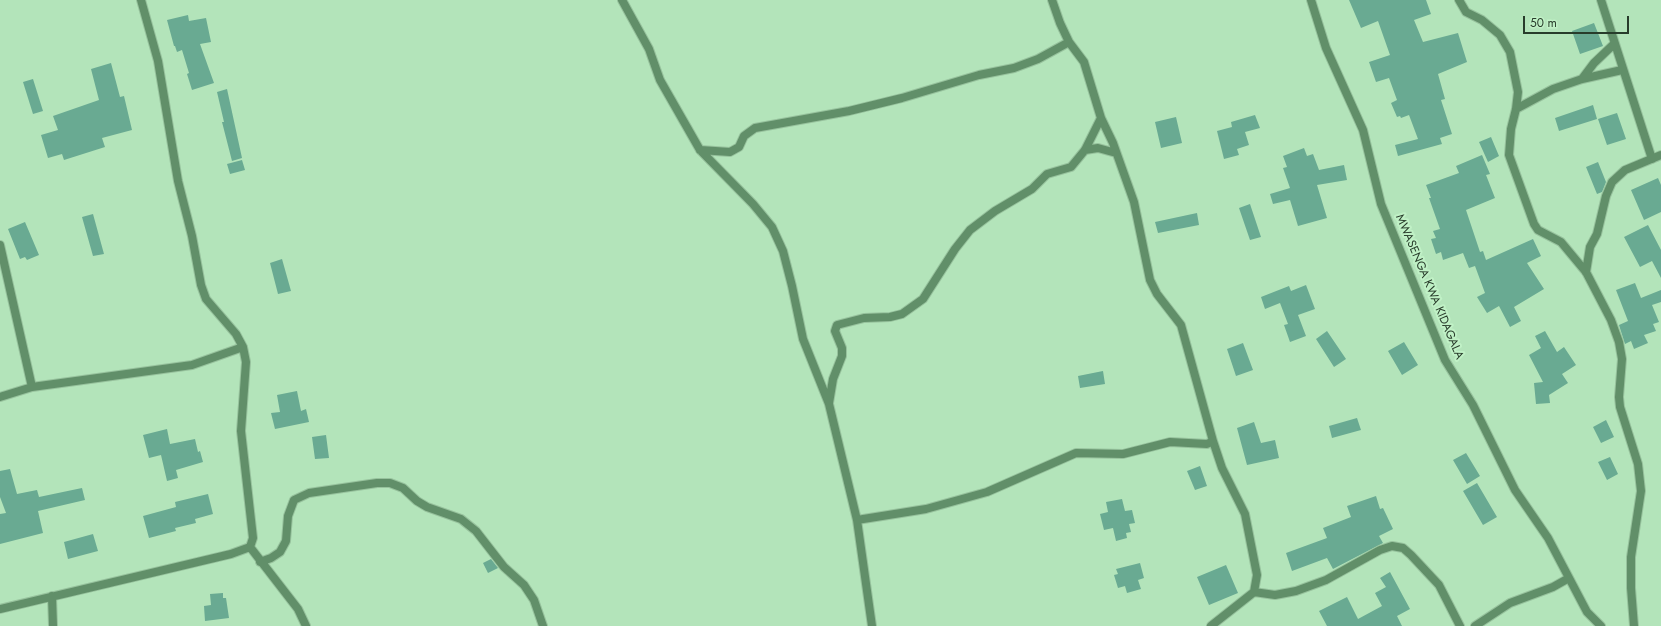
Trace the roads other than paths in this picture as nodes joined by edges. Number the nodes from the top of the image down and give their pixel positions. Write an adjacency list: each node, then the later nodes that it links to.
1 (141, 0): 20 (street)
2 (622, 0): 13 (street)
3 (1052, 0): 7 (street)
4 (1311, 0): 28 (street, MWASENGA KWA KIDAGALA)
5 (1459, 0): 11 (street)
6 (1601, 0): 8 (street)
7 (1070, 42): 12 (street); 13 (street)
8 (1614, 44): 9 (street); 10 (street)
9 (1622, 70): 10 (street); 17 (street)
10 (1582, 79): 11 (street)
11 (1516, 109): 19 (street)
12 (1101, 118): 14 (street); 15 (street)
13 (700, 150): 23 (street)
14 (1085, 150): 15 (street); 23 (street)
15 (1116, 153): 24 (street)
16 (1661, 155): 17 (street)
17 (1652, 159): 19 (street)
18 (0, 245): 21 (street)
19 (1586, 272): 40 (street)
20 (243, 347): 21 (street); 26 (street)
21 (32, 387): 22 (street)
22 (0, 397)
23 (829, 404): 25 (street)
24 (1214, 441): 25 (street); 29 (street)
25 (857, 520): 35 (street)
26 (250, 547): 27 (street); 30 (street)
27 (260, 562): 33 (street); 34 (street)
28 (1568, 578): 38 (street); 39 (street, MWASENGA KWA KIDAGALA)
29 (1254, 592): 36 (street); 37 (street)
30 (52, 596): 31 (street); 32 (street)
31 (0, 609)
32 (53, 626)
33 (306, 626)
34 (543, 626)
35 (872, 626)
36 (1211, 626)
37 (1460, 626)
38 (1475, 626)
39 (1600, 626)
40 (1634, 626)

